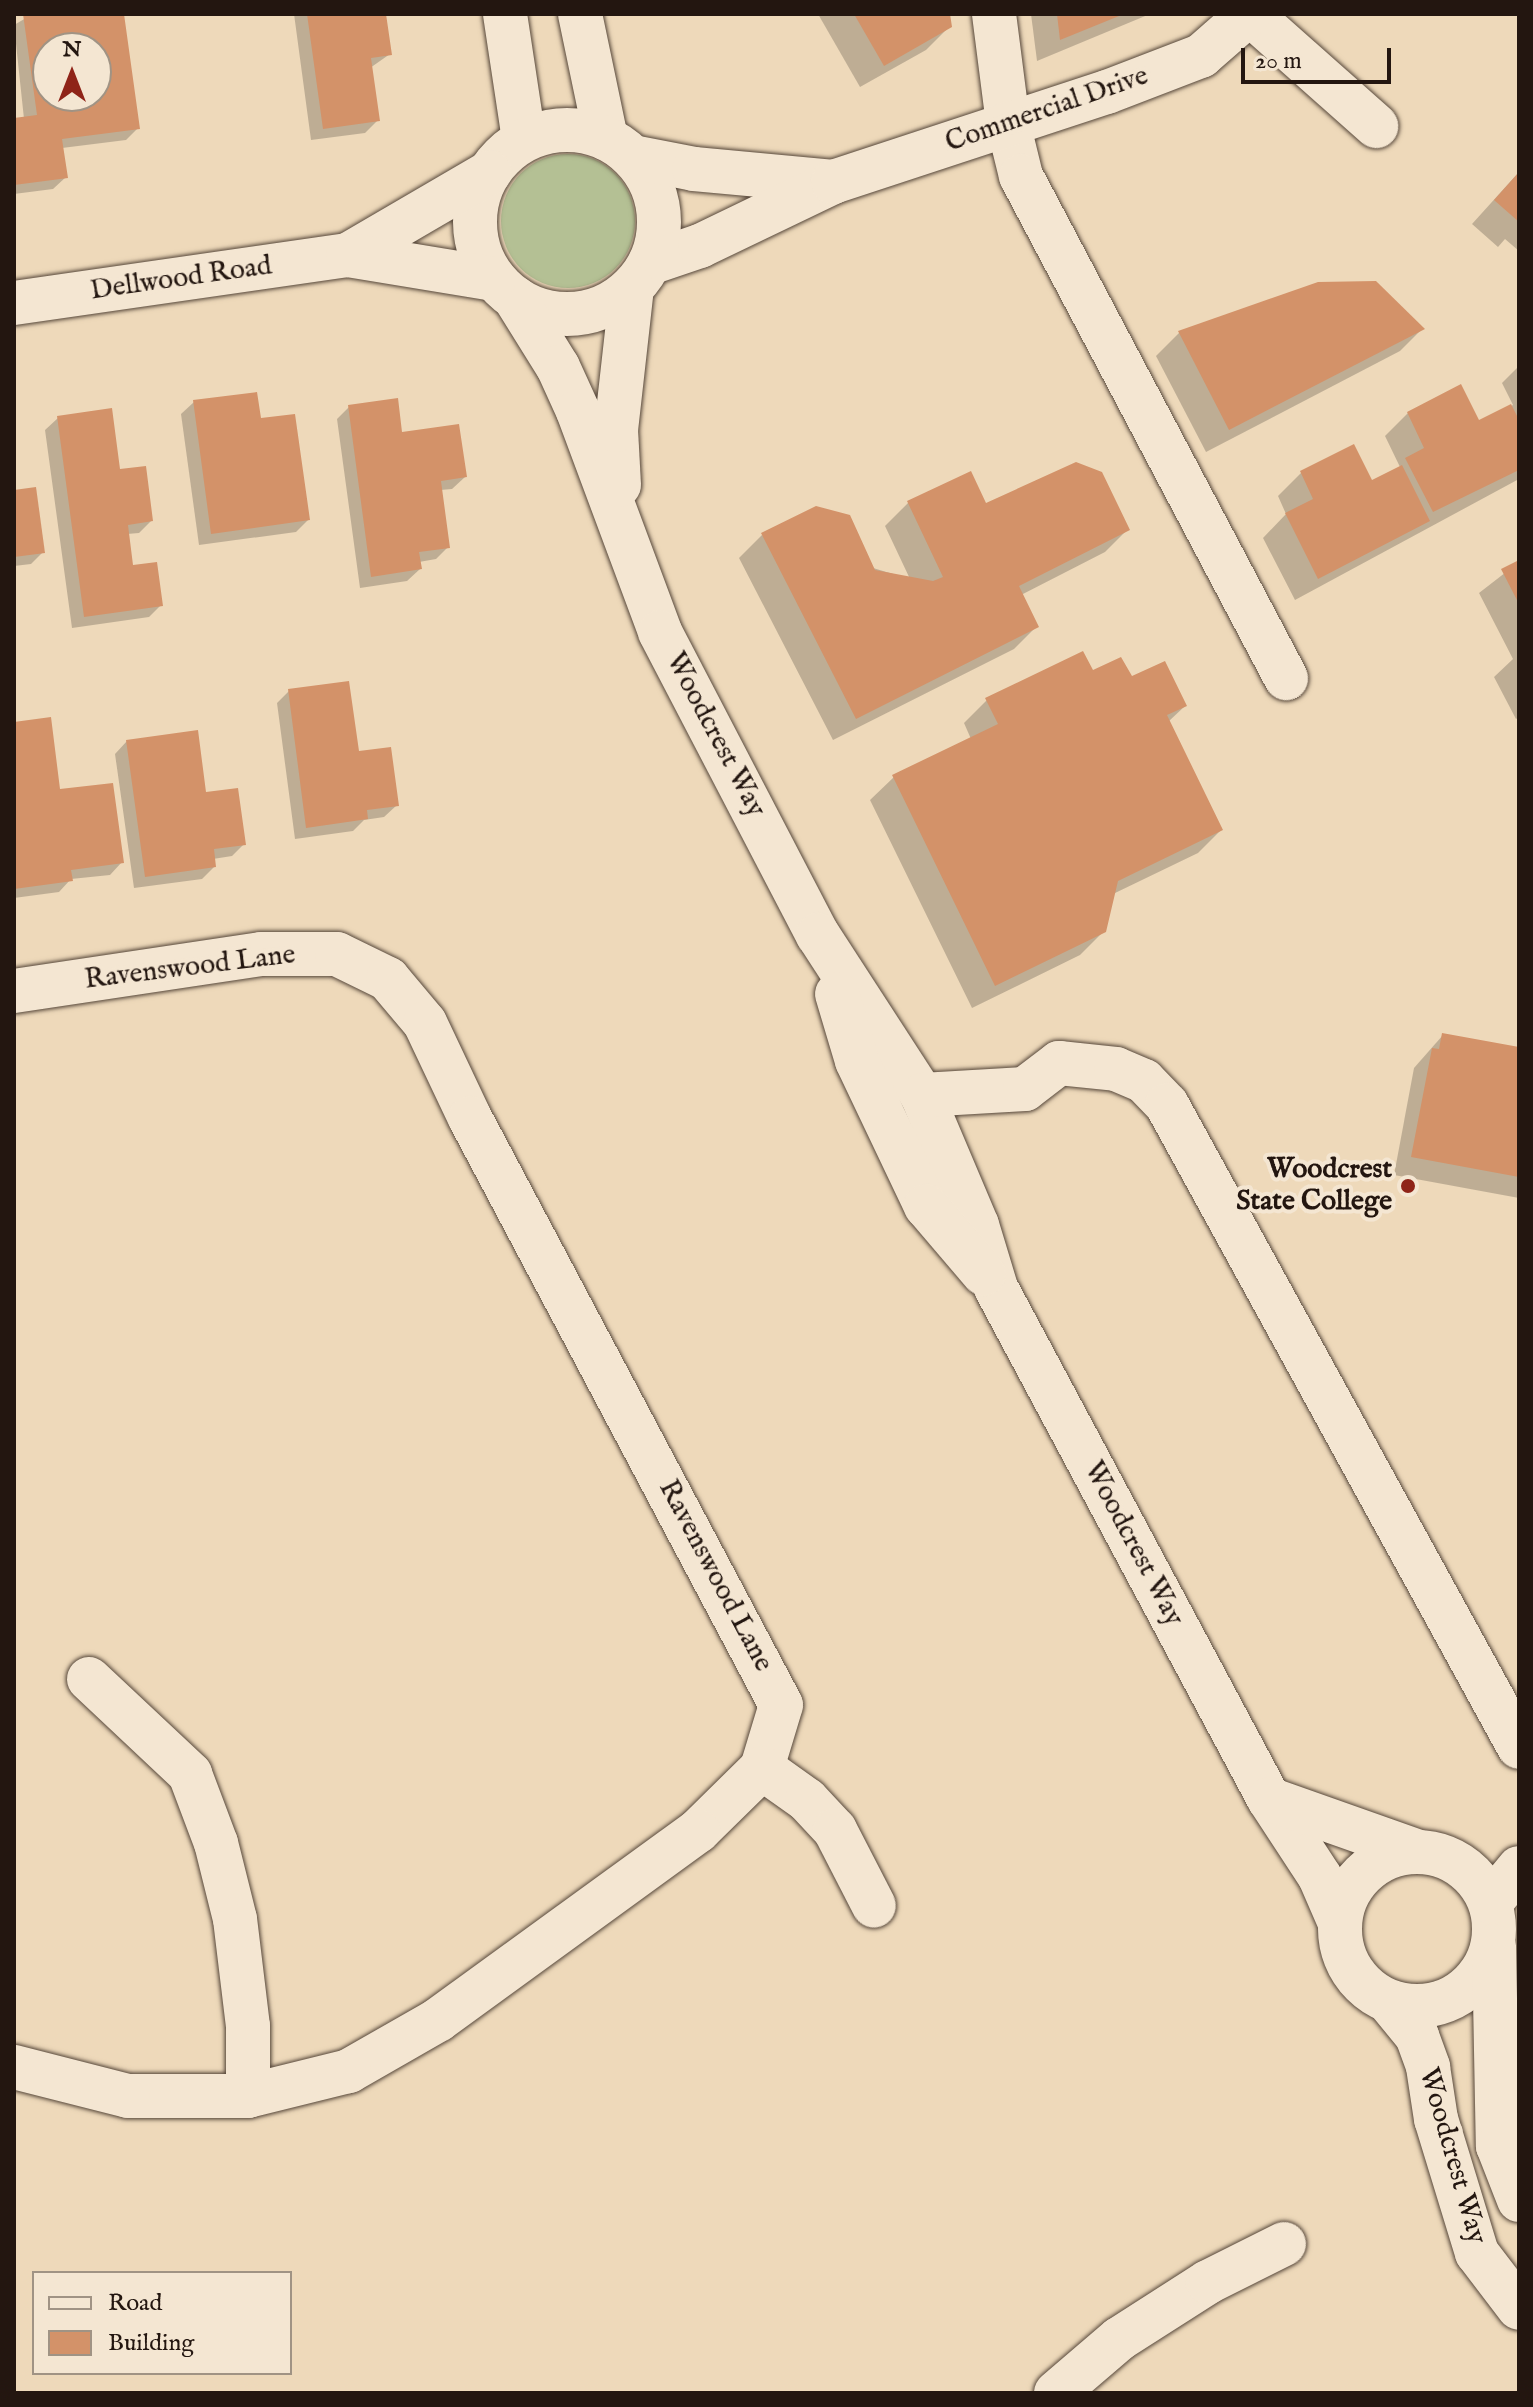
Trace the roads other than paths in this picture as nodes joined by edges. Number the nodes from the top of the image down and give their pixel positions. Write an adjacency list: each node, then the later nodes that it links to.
1 (505, 14): 7 (street)
2 (580, 14): 8 (street)
3 (994, 14): 5 (street)
4 (1249, 14): 5 (street, Commercial Drive); 6 (street)
5 (1008, 123): 10 (street, Commercial Drive); 16 (street)
6 (1376, 126)
7 (524, 140): 8 (street); 9 (street)
8 (619, 147): 10 (street, Commercial Drive); 12 (street)
9 (490, 172): 11 (street, Dellwood Road); 13 (street)
10 (833, 182): 12 (street, Commercial Drive)
11 (348, 255): 13 (street, Dellwood Road); 14 (street, Dellwood Road)
12 (641, 276): 13 (street); 15 (street, Woodcrest Way)
13 (505, 288): 15 (street, Woodcrest Way)
14 (14, 303)
15 (622, 531): 17 (street, Woodcrest Way)
16 (1286, 678)
17 (818, 935): 19 (street, Woodcrest Way); 20 (street, Woodcrest Way)
18 (14, 991): 23 (street, Ravenswood Lane)
19 (922, 1095): 20 (street, Woodcrest Way); 22 (street)
20 (996, 1288): 24 (street, Woodcrest Way)
21 (89, 1679): 33 (street)
22 (1519, 1747)
23 (762, 1768): 28 (street); 33 (street, Ravenswood Lane)
24 (1269, 1799): 25 (street); 29 (street, Woodcrest Way)
25 (1419, 1852): 27 (street); 29 (street)
26 (1519, 1868): 27 (street)
27 (1491, 1902): 30 (street)
28 (874, 1906)
29 (1339, 1921): 31 (street)
30 (1494, 1946): 31 (street); 34 (street, Woodcrest Way)
31 (1390, 2003): 36 (street, Woodcrest Way)
32 (14, 2067): 33 (street, Ravenswood Lane)
33 (248, 2096)
34 (1519, 2200)
35 (1284, 2244): 37 (street)
36 (1519, 2308)
37 (1056, 2393)

